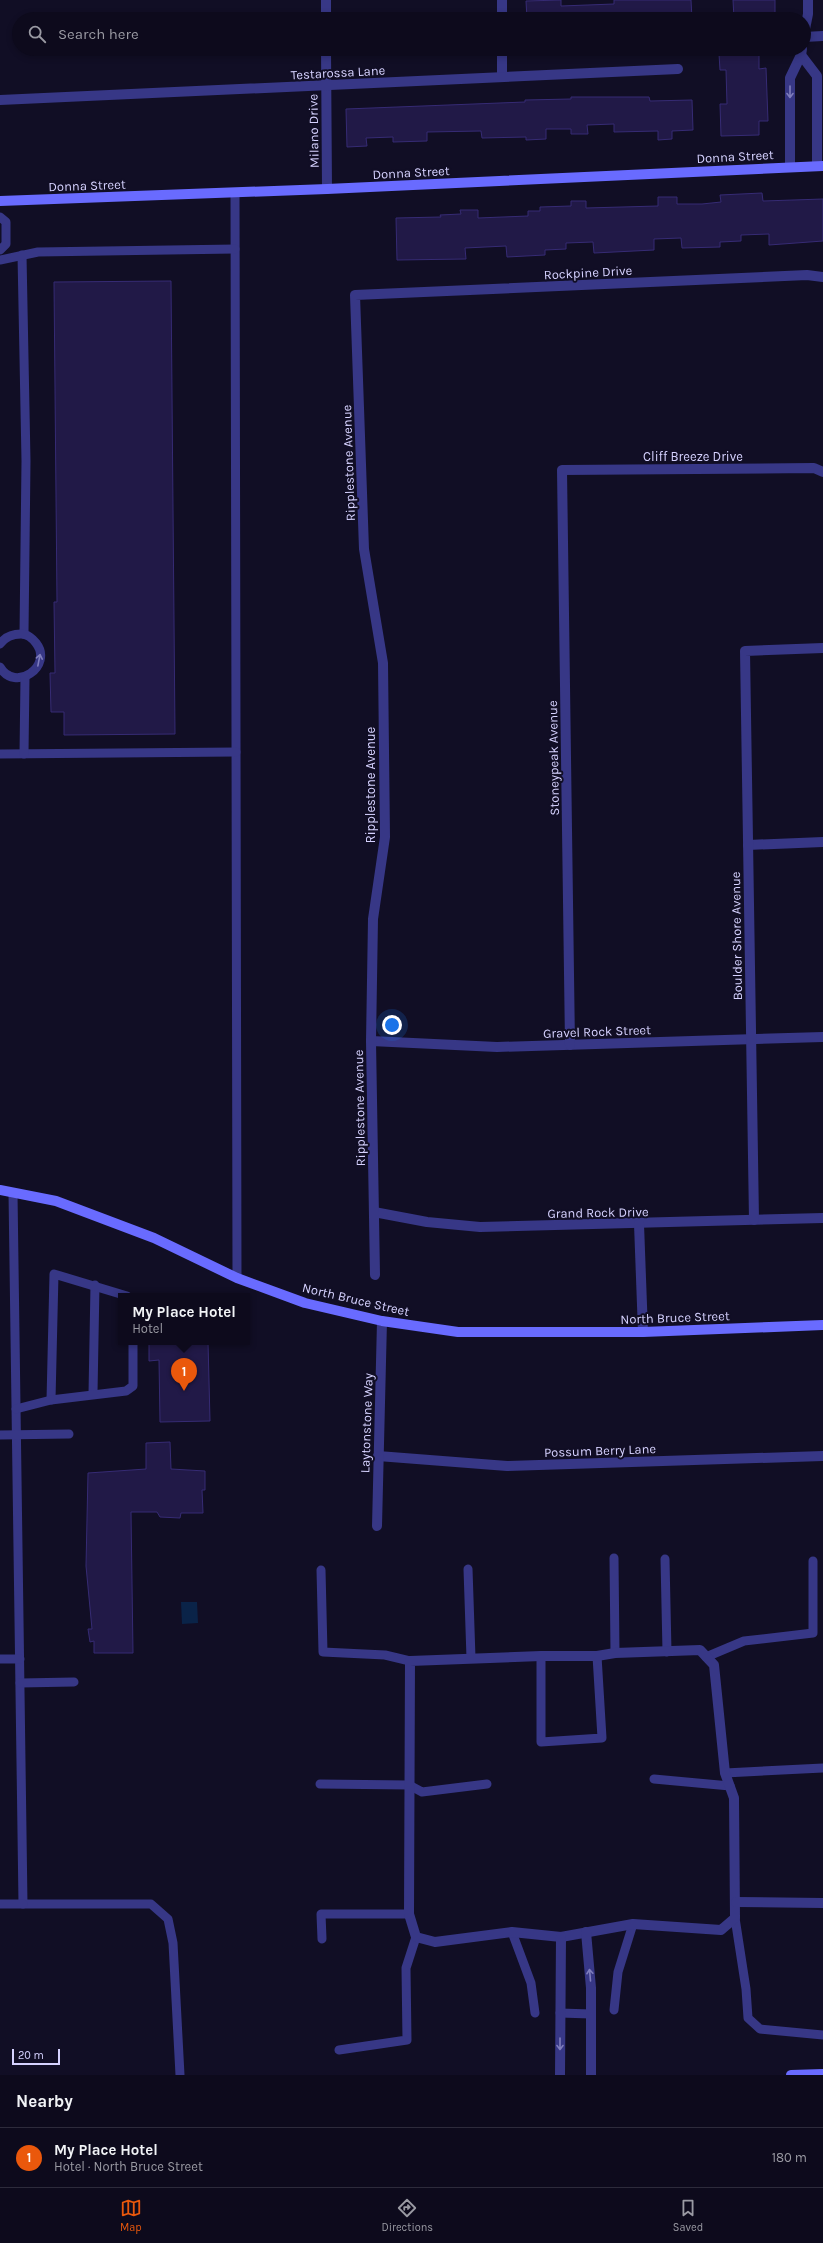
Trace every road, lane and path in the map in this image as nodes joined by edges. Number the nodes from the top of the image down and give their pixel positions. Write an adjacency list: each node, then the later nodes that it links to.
1 (326, 0): 4 (street)
2 (502, 0): 5 (street)
3 (808, 0): 6 (street)
4 (326, 12)
5 (502, 12)
6 (808, 12)
7 (811, 35): 8 (street)
8 (823, 36)
9 (326, 56): 15 (street, Milano Drive)
10 (502, 56): 14 (street)
11 (800, 56): 18 (street, one-way to 18)
12 (804, 56): 17 (street)
13 (678, 69): 14 (street, Testarossa Lane)
14 (502, 77): 15 (street, Testarossa Lane)
15 (326, 85): 16 (street, Testarossa Lane); 19 (street, Milano Drive)
16 (0, 100)
17 (820, 166): 18 (street, Donna Street)
18 (790, 167): 19 (street, Donna Street)
19 (327, 189): 20 (street, Donna Street)
20 (235, 193): 21 (street, Donna Street); 23 (lane)
21 (0, 201)
22 (0, 217): 24 (lane)
23 (235, 249): 25 (lane); 36 (lane)
24 (0, 250)
25 (22, 255): 26 (lane); 31 (lane)
26 (0, 260)
27 (823, 277): 28 (street, Rockpine Drive)
28 (355, 295): 43 (street, Ripplestone Avenue)
29 (562, 470): 30 (street, Cliff Breeze Drive); 44 (street, Stoneypeak Avenue)
30 (823, 472)
31 (24, 634): 32 (lane); 35 (lane, one-way to 31)
32 (0, 644)
33 (823, 648): 40 (street, Boulder Shore Avenue)
34 (0, 667): 35 (lane)
35 (25, 677): 38 (lane)
36 (236, 752): 38 (lane); 52 (lane)
37 (0, 754): 38 (lane)
38 (24, 754)
39 (823, 842): 40 (street)
40 (748, 845): 42 (street, Boulder Shore Avenue)
41 (823, 1037): 42 (street, Gravel Rock Street)
42 (751, 1040): 44 (street, Gravel Rock Street); 49 (street, Boulder Shore Avenue)
43 (371, 1041): 44 (street, Gravel Rock Street); 47 (street, Ripplestone Avenue)
44 (570, 1045)
45 (0, 1190): 46 (street, North Bruce Street)
46 (13, 1193): 52 (street, North Bruce Street); 61 (lane)
47 (374, 1212): 50 (street, Grand Rock Drive); 51 (street, Ripplestone Avenue)
48 (823, 1218): 49 (street, Grand Rock Drive)
49 (754, 1220): 50 (street, Grand Rock Drive)
50 (639, 1224): 57 (street)
51 (375, 1276)
52 (237, 1278): 55 (street, North Bruce Street)
53 (95, 1285): 54 (lane); 59 (lane); 60 (lane)
54 (118, 1293)
55 (382, 1321): 57 (street, North Bruce Street); 65 (street, Laytonstone Way)
56 (823, 1325): 57 (street, North Bruce Street)
57 (642, 1332)
58 (133, 1345): 59 (lane)
59 (93, 1393): 60 (lane)
60 (51, 1400): 61 (lane)
61 (16, 1409): 64 (lane)
62 (69, 1434): 64 (lane)
63 (0, 1435): 64 (lane)
64 (17, 1435): 80 (lane)
65 (378, 1456): 66 (street, Possum Berry Lane); 67 (street, Laytonstone Way)
66 (823, 1456)
67 (377, 1526)
68 (614, 1558): 74 (lane)
69 (665, 1559): 73 (lane)
70 (813, 1561): 77 (lane)
71 (468, 1569): 78 (lane)
72 (321, 1570): 81 (lane)
73 (667, 1652): 74 (street); 77 (street)
74 (615, 1654): 76 (street)
75 (541, 1656): 76 (street); 76 (lane); 78 (street)
76 (597, 1656)
77 (706, 1657): 85 (street)
78 (471, 1658): 81 (street)
79 (0, 1659): 80 (lane)
80 (20, 1659): 83 (lane)
81 (410, 1661): 89 (street)
82 (74, 1682): 83 (lane)
83 (20, 1683): 94 (lane)
84 (823, 1768): 85 (lane)
85 (726, 1773): 90 (street)
86 (654, 1779): 90 (lane)
87 (320, 1784): 89 (lane)
88 (487, 1784): 89 (lane)
89 (409, 1785): 95 (street)
90 (730, 1786): 91 (street)
91 (736, 1902): 92 (street); 96 (street)
92 (823, 1903)
93 (0, 1904): 94 (lane)
94 (23, 1904): 110 (lane)
95 (409, 1914): 100 (street); 102 (lane)
96 (734, 1918): 97 (street); 107 (lane)
97 (633, 1924): 99 (street); 103 (lane)
98 (512, 1932): 100 (street); 101 (street); 104 (lane)
99 (586, 1932): 101 (street); 106 (street, one-way to 99)
100 (416, 1937): 108 (lane)
101 (561, 1937): 105 (street)
102 (322, 1939)
103 (614, 2010)
104 (535, 2013)
105 (560, 2013): 106 (lane); 111 (street, one-way to 111)
106 (591, 2014): 112 (street)
107 (823, 2035)
108 (339, 2050)
109 (823, 2074): 113 (street)
110 (180, 2075)
111 (560, 2075)
112 (591, 2075)
113 (791, 2075)

